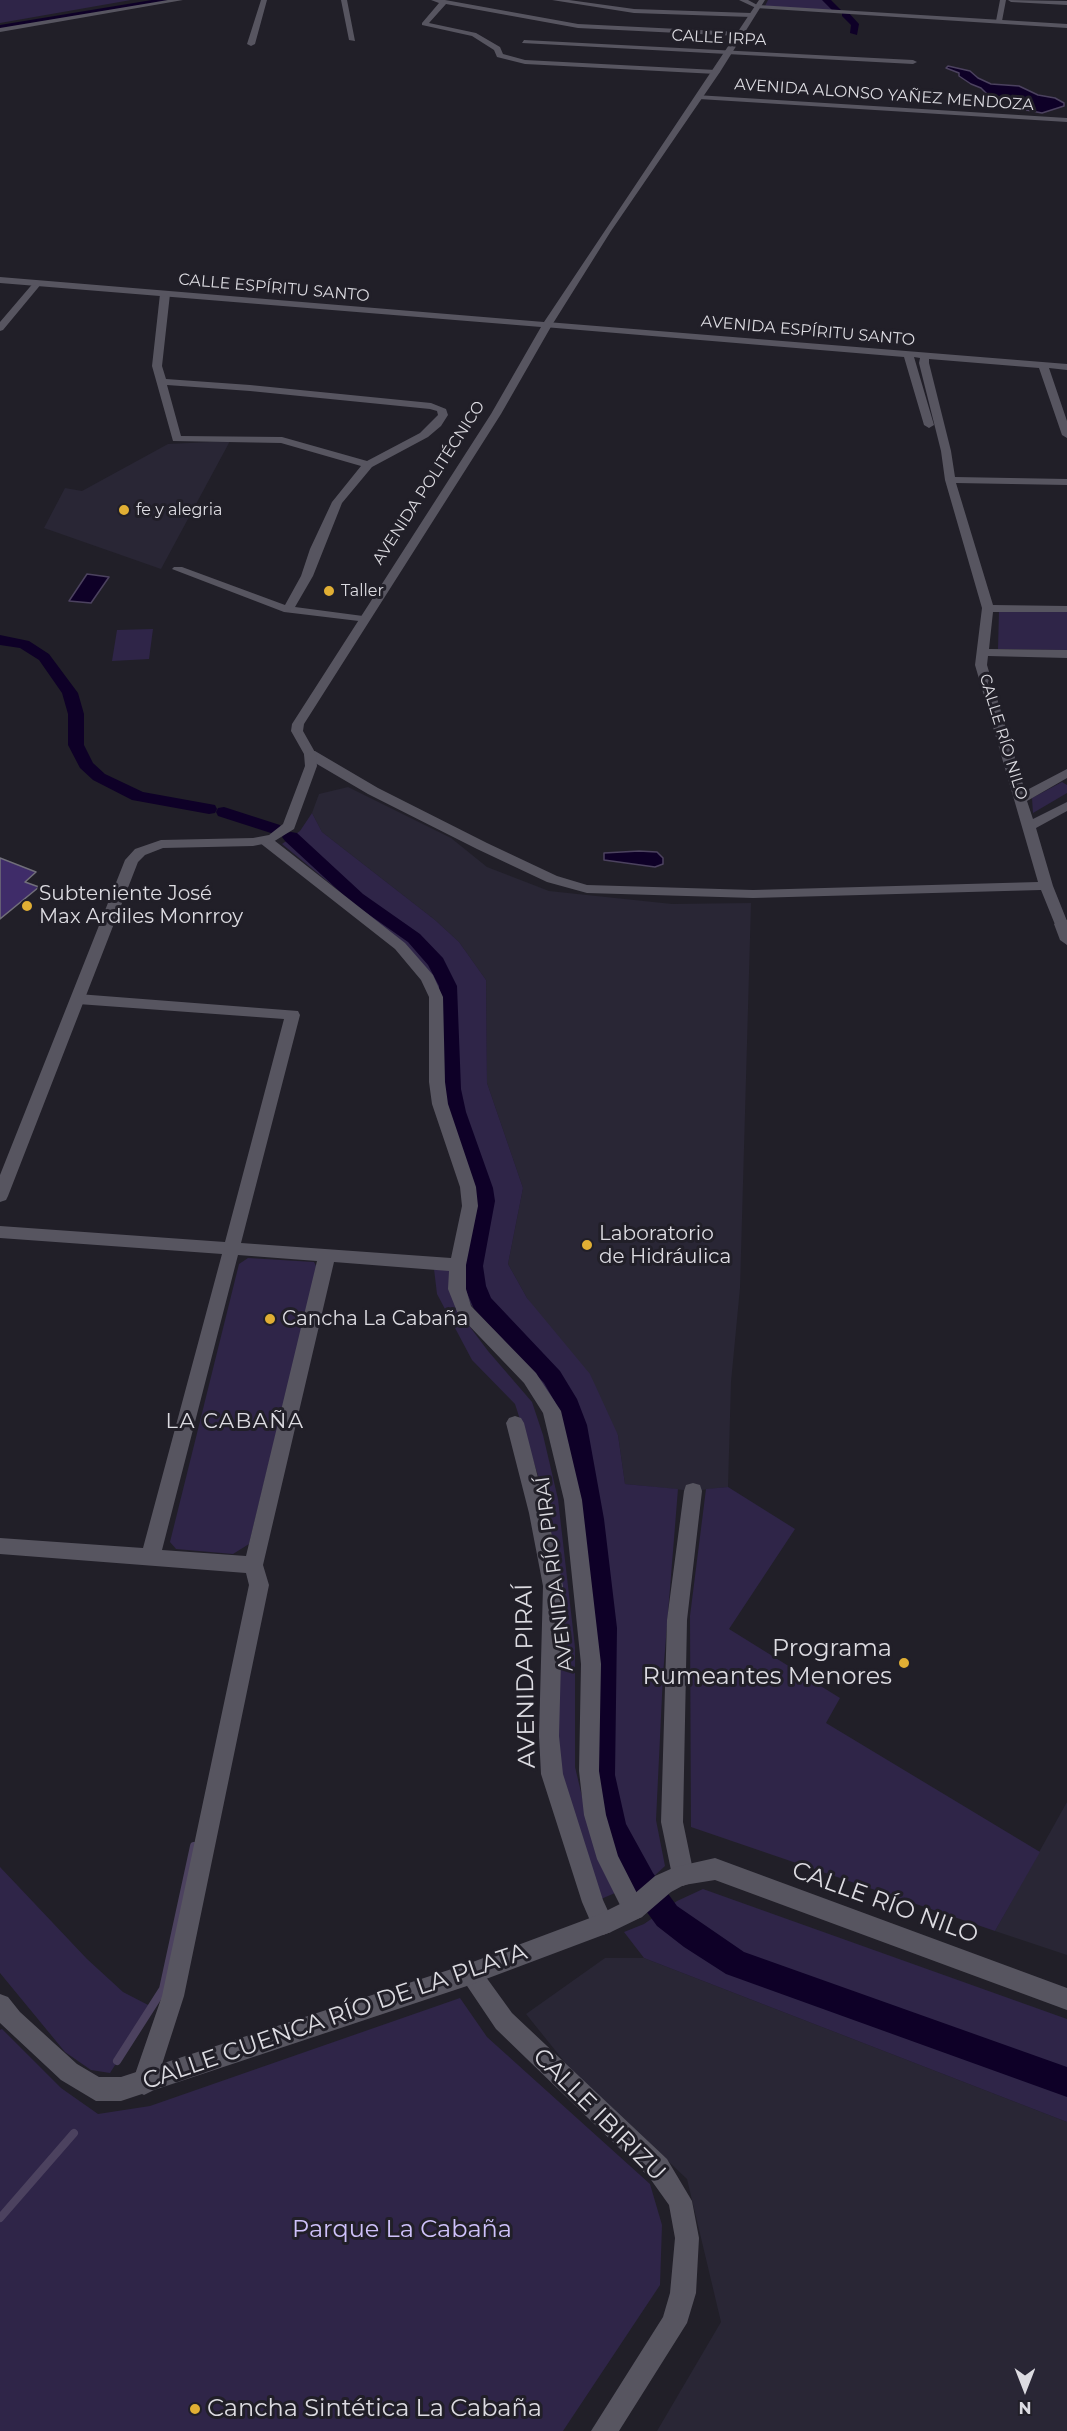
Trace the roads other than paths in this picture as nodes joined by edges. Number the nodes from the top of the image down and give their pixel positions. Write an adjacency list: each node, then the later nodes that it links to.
1 (180, 0): 23 (street)
2 (264, 0): 30 (street)
3 (344, 0): 28 (street)
4 (432, 0): 9 (street)
5 (555, 0): 13 (street)
6 (742, 0): 11 (street)
7 (1003, 0): 19 (street)
8 (1011, 0): 12 (street)
9 (442, 2): 14 (street); 25 (street)
10 (501, 3): 14 (street)
11 (760, 3): 15 (street, AVENIDA POLITÉCNICO); 19 (street)
12 (1067, 3)
13 (634, 11): 15 (street); 16 (street)
14 (494, 12): 17 (street); 21 (street)
15 (751, 15): 26 (street, AVENIDA POLITÉCNICO)
16 (612, 17)
17 (487, 19)
18 (601, 20): 21 (street)
19 (999, 21): 22 (street)
20 (480, 26): 25 (street)
21 (578, 26): 24 (street); 26 (street)
22 (1067, 26)
23 (0, 30)
24 (557, 33)
25 (474, 34): 33 (street)
26 (740, 34): 34 (street, AVENIDA POLITÉCNICO)
27 (546, 36): 29 (street)
28 (352, 40)
29 (524, 42): 31 (street); 34 (street, CALLE IRPA)
30 (251, 44)
31 (515, 44)
32 (506, 47): 33 (street)
33 (498, 49): 36 (street)
34 (728, 52): 35 (street, CALLE IRPA); 36 (street, AVENIDA POLITÉCNICO)
35 (913, 63)
36 (716, 72): 37 (street, AVENIDA POLITÉCNICO)
37 (699, 97): 38 (street, AVENIDA ALONSO YAÑEZ MENDOZA); 42 (street, AVENIDA POLITÉCNICO)
38 (1067, 120)
39 (0, 280): 40 (street, CALLE ESPÍRITU SANTO)
40 (38, 283): 41 (street, CALLE ESPÍRITU SANTO); 43 (street)
41 (165, 294): 42 (street, CALLE ESPÍRITU SANTO); 49 (street)
42 (547, 325): 44 (street, AVENIDA ESPÍRITU SANTO); 59 (street, AVENIDA POLITÉCNICO)
43 (0, 328)
44 (908, 358): 45 (street, AVENIDA ESPÍRITU SANTO); 51 (street)
45 (925, 360): 47 (street, AVENIDA ESPÍRITU SANTO); 51 (street, CALLE RÍO NILO)
46 (1067, 367): 47 (street, AVENIDA ESPÍRITU SANTO)
47 (1043, 369): 48 (street, AVENIDA ESPÍRITU SANTO); 50 (street)
48 (1067, 374)
49 (160, 382): 52 (street); 52 (street)
50 (1067, 435)
51 (946, 451): 53 (street, CALLE RÍO NILO)
52 (368, 465): 58 (street)
53 (950, 480): 54 (street); 56 (street, CALLE RÍO NILO)
54 (1067, 482)
55 (178, 570): 58 (street)
56 (988, 609): 57 (street); 60 (street, CALLE RÍO NILO)
57 (1067, 609)
58 (288, 610): 59 (street)
59 (363, 620): 62 (street, AVENIDA POLITÉCNICO)
60 (981, 652): 61 (street); 64 (street, CALLE RÍO NILO)
61 (1067, 654)
62 (310, 754): 67 (street); 68 (street)
63 (1065, 777): 64 (street)
64 (1021, 799): 66 (street, CALLE RÍO NILO)
65 (1067, 806): 66 (street)
66 (1030, 826): 68 (street, CALLE RÍO NILO)
67 (269, 839): 71 (street); 76 (street, AVENIDA RÍO PIRAÍ)
68 (1046, 886): 69 (street, CALLE RÍO NILO)
69 (1064, 925): 70 (street, CALLE RÍO NILO)
70 (1067, 940)
71 (78, 999): 72 (street); 74 (street)
72 (0, 1196)
73 (0, 1232): 74 (street)
74 (232, 1249): 75 (street); 80 (street)
75 (327, 1256): 76 (street); 81 (street)
76 (458, 1265): 83 (street, AVENIDA RÍO PIRAÍ)
77 (515, 1423): 84 (street, AVENIDA PIRAÍ)
78 (693, 1491): 82 (street)
79 (0, 1546): 80 (street)
80 (150, 1558): 81 (street)
81 (253, 1565): 88 (street)
82 (673, 1879): 83 (street, CALLE CUENCA RÍO DE LA PLATA); 86 (street, CALLE RÍO NILO)
83 (640, 1904): 84 (street, CALLE CUENCA RÍO DE LA PLATA)
84 (603, 1924): 85 (street, CALLE CUENCA RÍO DE LA PLATA)
85 (471, 1974): 88 (street, CALLE CUENCA RÍO DE LA PLATA); 89 (street, CALLE IBIRIZU)
86 (1067, 1999)
87 (0, 2005): 88 (street, CALLE CUENCA RÍO DE LA PLATA)
88 (144, 2083)
89 (604, 2431)

